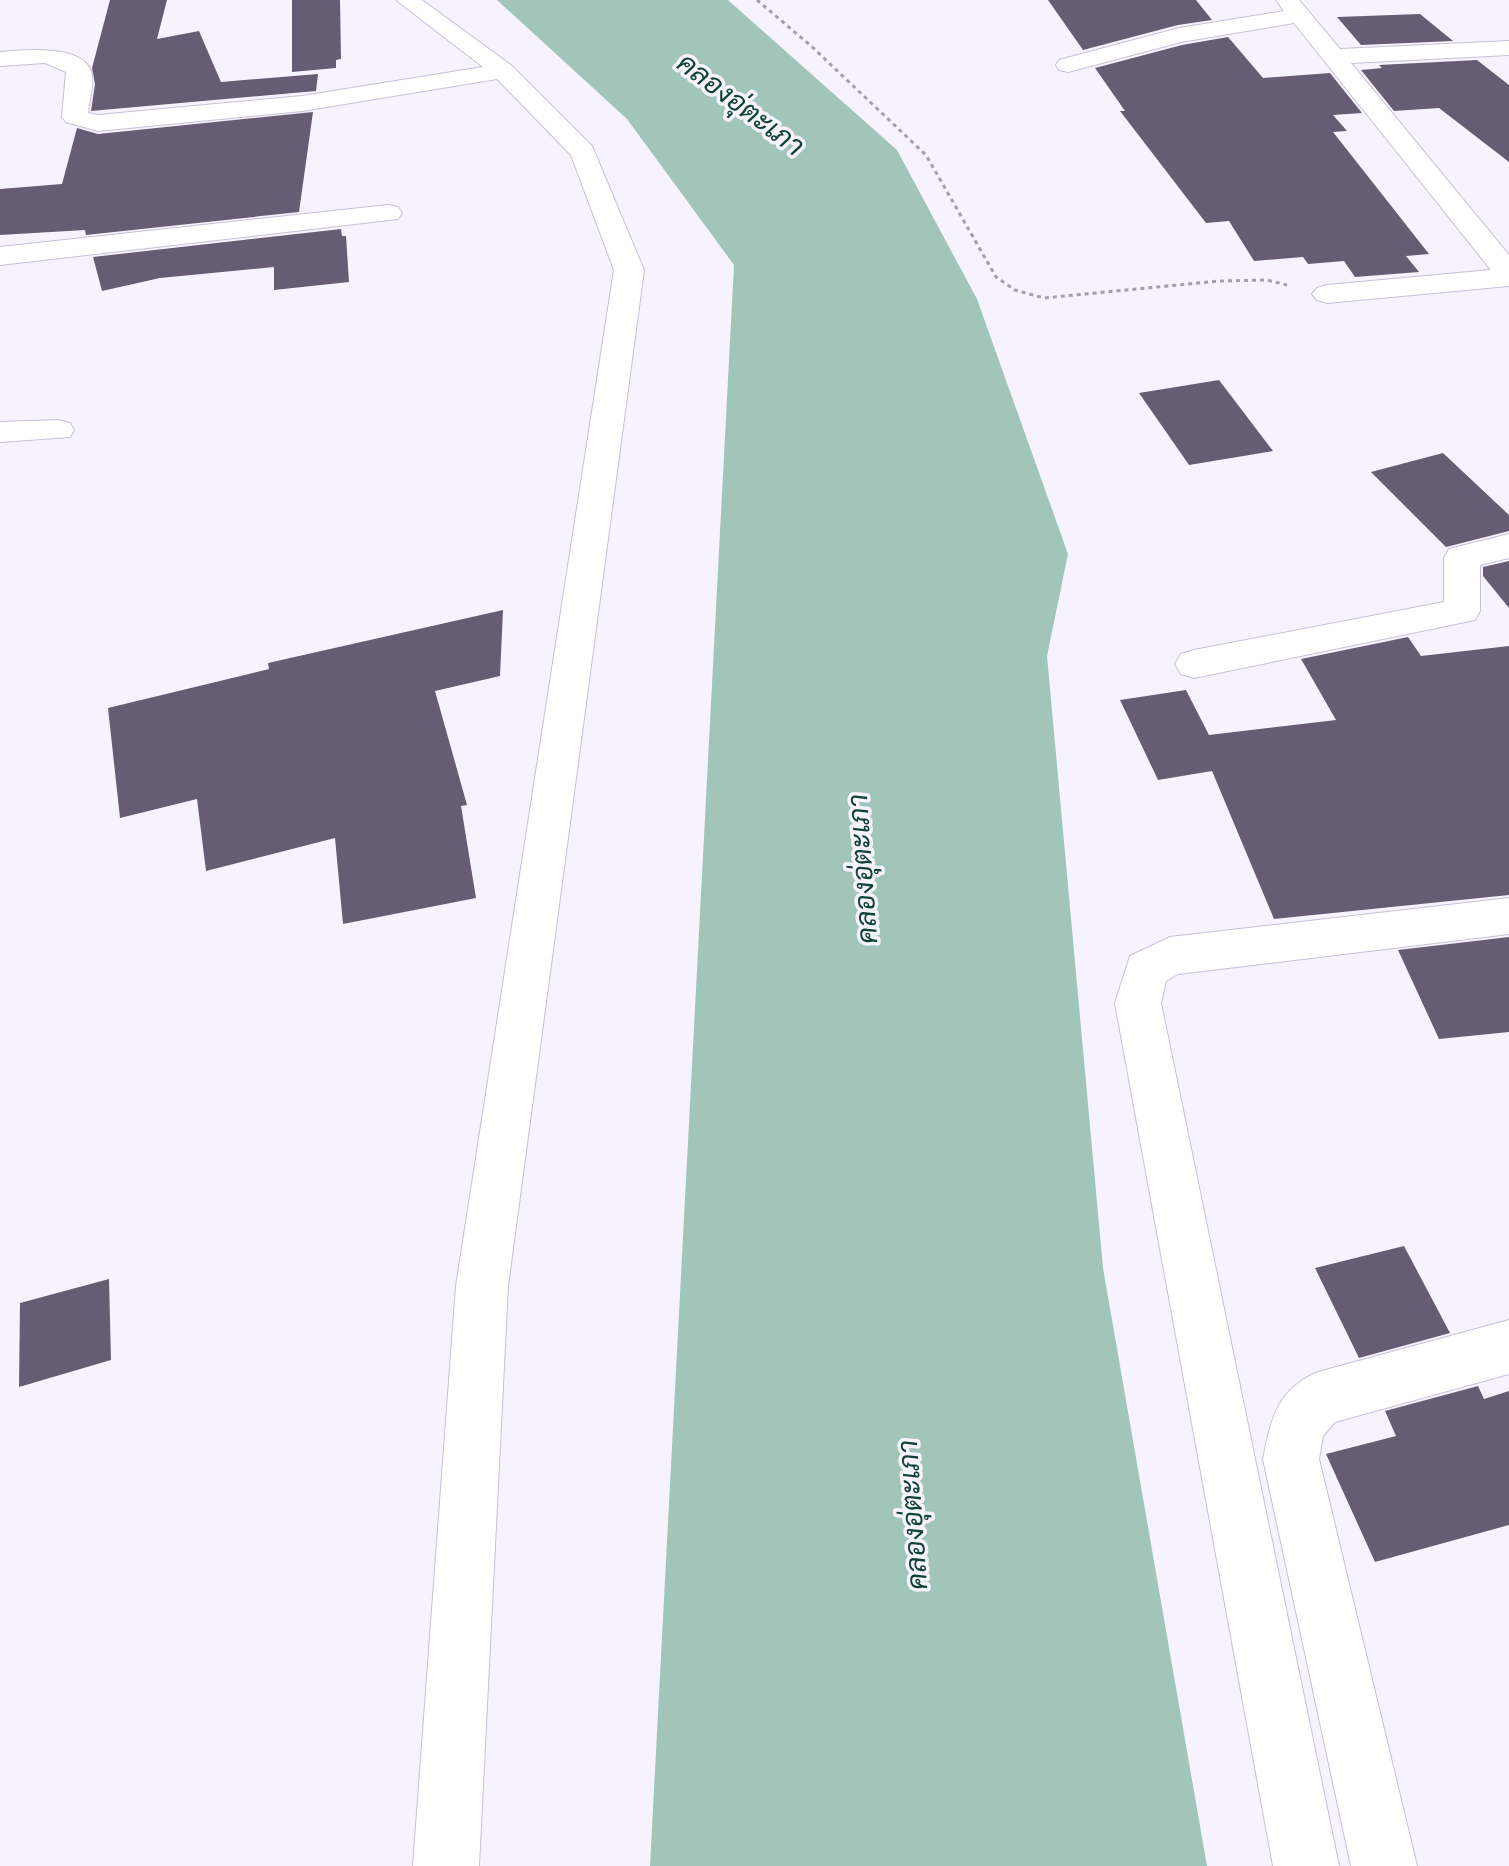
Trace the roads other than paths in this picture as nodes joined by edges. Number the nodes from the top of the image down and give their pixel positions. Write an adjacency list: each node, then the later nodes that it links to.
1 (407, 0): 7 (street)
2 (1294, 8): 4 (street); 6 (street)
3 (1509, 48): 4 (street)
4 (1335, 57): 10 (street)
5 (0, 59): 7 (street)
6 (1068, 65)
7 (503, 71): 20 (street)
8 (388, 213): 11 (street)
9 (1509, 223): 10 (street)
10 (1476, 231): 12 (street)
11 (0, 256)
12 (1509, 276): 13 (street)
13 (1327, 294)
14 (58, 430): 15 (street)
15 (0, 432)
16 (1509, 546): 17 (street)
17 (1194, 664)
18 (1509, 916): 21 (street)
19 (1509, 1347): 22 (street)
20 (446, 1866)
21 (1306, 1866)
22 (1384, 1866)

